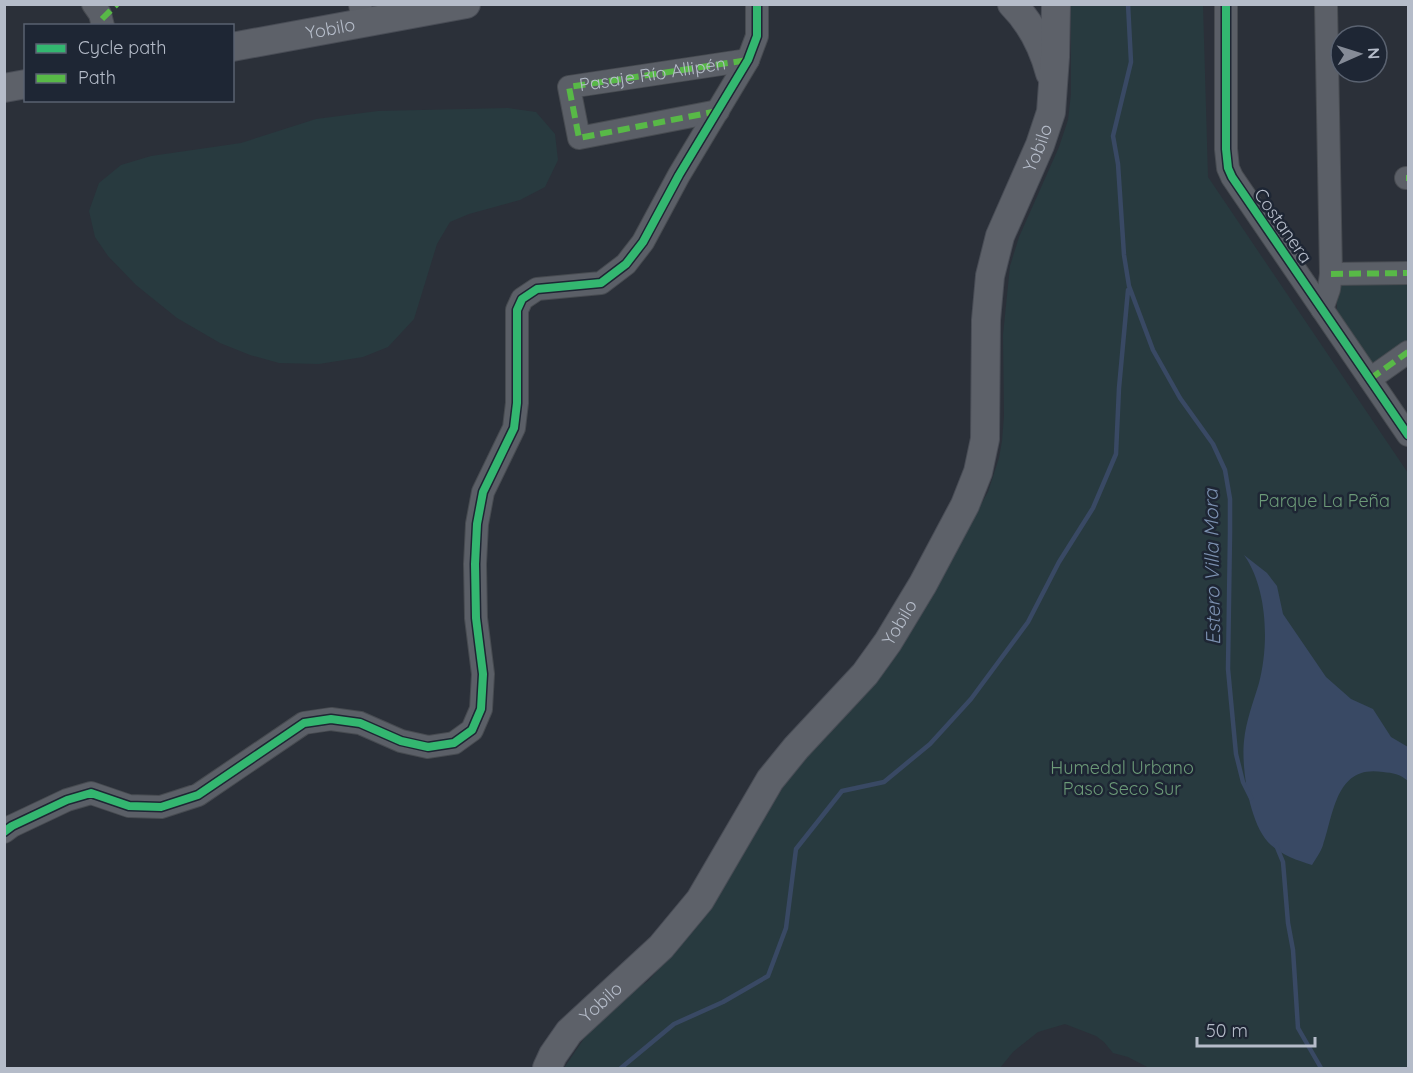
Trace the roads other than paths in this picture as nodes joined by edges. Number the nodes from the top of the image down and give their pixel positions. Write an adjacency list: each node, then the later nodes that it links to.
1 (466, 4): 7 (main road, Yobilo)
2 (757, 4): 9 (street)
3 (1012, 4): 11 (main road, Yobilo)
4 (1056, 4): 11 (main road, Yobilo)
5 (1226, 4): 16 (street, Costanera)
6 (1326, 4): 15 (street)
7 (362, 14): 8 (main road, Yobilo)
8 (234, 46)
9 (748, 60): 13 (street); 13 (street, Pasaje Río Allipén)
10 (24, 84): 12 (main road)
11 (1053, 84): 21 (main road, Yobilo)
12 (4, 88)
13 (718, 111): 20 (street)
14 (1408, 273): 15 (street)
15 (1330, 274): 16 (street)
16 (1322, 309): 18 (street, Costanera)
17 (1408, 352): 18 (street)
18 (1370, 379): 19 (street, Costanera)
19 (1408, 435)
20 (4, 832)
21 (547, 1068)

